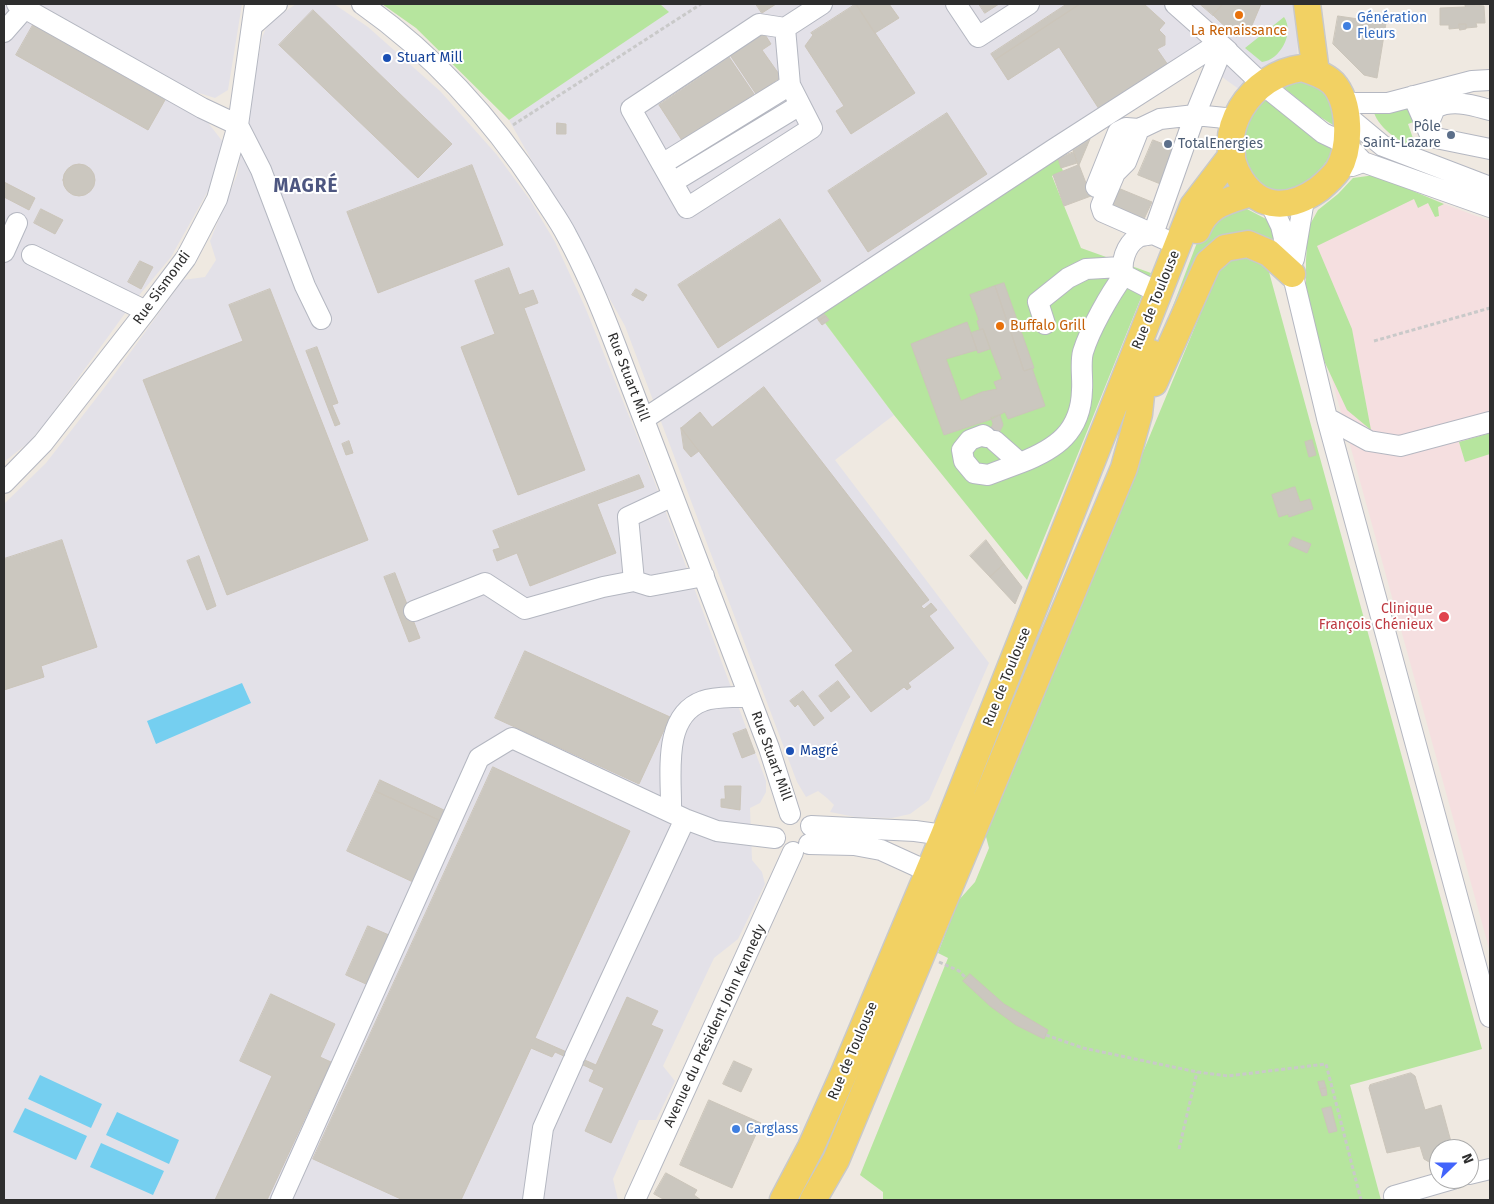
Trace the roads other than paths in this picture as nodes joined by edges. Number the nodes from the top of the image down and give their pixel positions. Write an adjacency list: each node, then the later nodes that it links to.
1 (255, 4): 11 (street, Rue Sismondi)
2 (277, 4): 11 (street)
3 (362, 4): 49 (street, Rue Stuart Mill)
4 (822, 4): 12 (street)
5 (956, 4): 6 (street)
6 (1029, 4)
7 (1175, 4): 14 (street)
8 (1293, 4): 18 (main road)
9 (1307, 4): 15 (main road)
10 (21, 6): 13 (street); 24 (street)
11 (252, 26): 24 (street, Rue Sismondi)
12 (785, 28): 17 (street); 30 (street)
13 (4, 32)
14 (1221, 45): 18 (street); 23 (street); 49 (street)
15 (1316, 72): 18 (main road); 21 (main road)
16 (1490, 80): 19 (street)
17 (790, 84): 20 (street); 30 (street)
18 (1261, 90): 23 (street); 28 (street); 29 (main road)
19 (1413, 96): 21 (street); 25 (street)
20 (800, 106): 31 (street); 31 (street)
21 (1345, 109): 26 (street); 28 (main road)
22 (1490, 110): 25 (street)
23 (1195, 114): 37 (street); 37 (street)
24 (238, 125): 44 (street, Rue Sismondi); 45 (street)
25 (1427, 127): 27 (street)
26 (1383, 146): 28 (street); 32 (street)
27 (1490, 149)
28 (1354, 153): 34 (main road); 35 (street)
29 (1232, 155): 33 (main road); 38 (main road, Rue de Toulouse)
30 (662, 164): 31 (street)
31 (673, 182)
32 (1490, 187)
33 (1260, 198): 34 (main road, Rue de Toulouse); 42 (street); 47 (main road, Rue de Toulouse)
34 (1304, 200): 42 (street)
35 (1490, 208)
36 (16, 223): 39 (street)
37 (1153, 234): 38 (street); 41 (street)
38 (1178, 245): 43 (main road, Rue de Toulouse)
39 (4, 252)
40 (32, 255): 44 (street)
41 (1123, 271): 43 (street); 46 (street); 51 (street)
42 (1292, 274): 47 (main road); 48 (street)
43 (1159, 293): 60 (main road, Rue de Toulouse)
44 (150, 307): 52 (street, Rue Sismondi)
45 (321, 319)
46 (1045, 324)
47 (1139, 414): 63 (main road, Rue de Toulouse)
48 (1327, 418): 50 (street); 65 (street)
49 (644, 419): 53 (street, Rue Stuart Mill)
50 (1490, 422)
51 (1020, 463): 51 (street)
52 (4, 483)
53 (674, 496): 54 (street, Rue Stuart Mill); 55 (street)
54 (704, 576): 55 (street); 57 (street, Rue Stuart Mill)
55 (634, 581): 56 (street)
56 (414, 611)
57 (749, 696): 58 (street, Rue Stuart Mill); 59 (street)
58 (790, 814): 61 (street); 62 (street)
59 (678, 815): 61 (street); 68 (street); 69 (street)
60 (944, 835): 62 (street); 63 (street); 64 (main road, Rue de Toulouse)
61 (775, 838): 62 (street)
62 (805, 841): 64 (street); 70 (street, Avenue du Président John Kennedy)
63 (961, 859): 64 (street); 72 (main road, Rue de Toulouse)
64 (927, 871): 71 (main road, Rue de Toulouse)
65 (1490, 1017)
66 (1429, 1186): 67 (street)
67 (1394, 1196)
68 (281, 1200)
69 (533, 1200)
70 (635, 1200)
71 (783, 1200)
72 (813, 1200)

